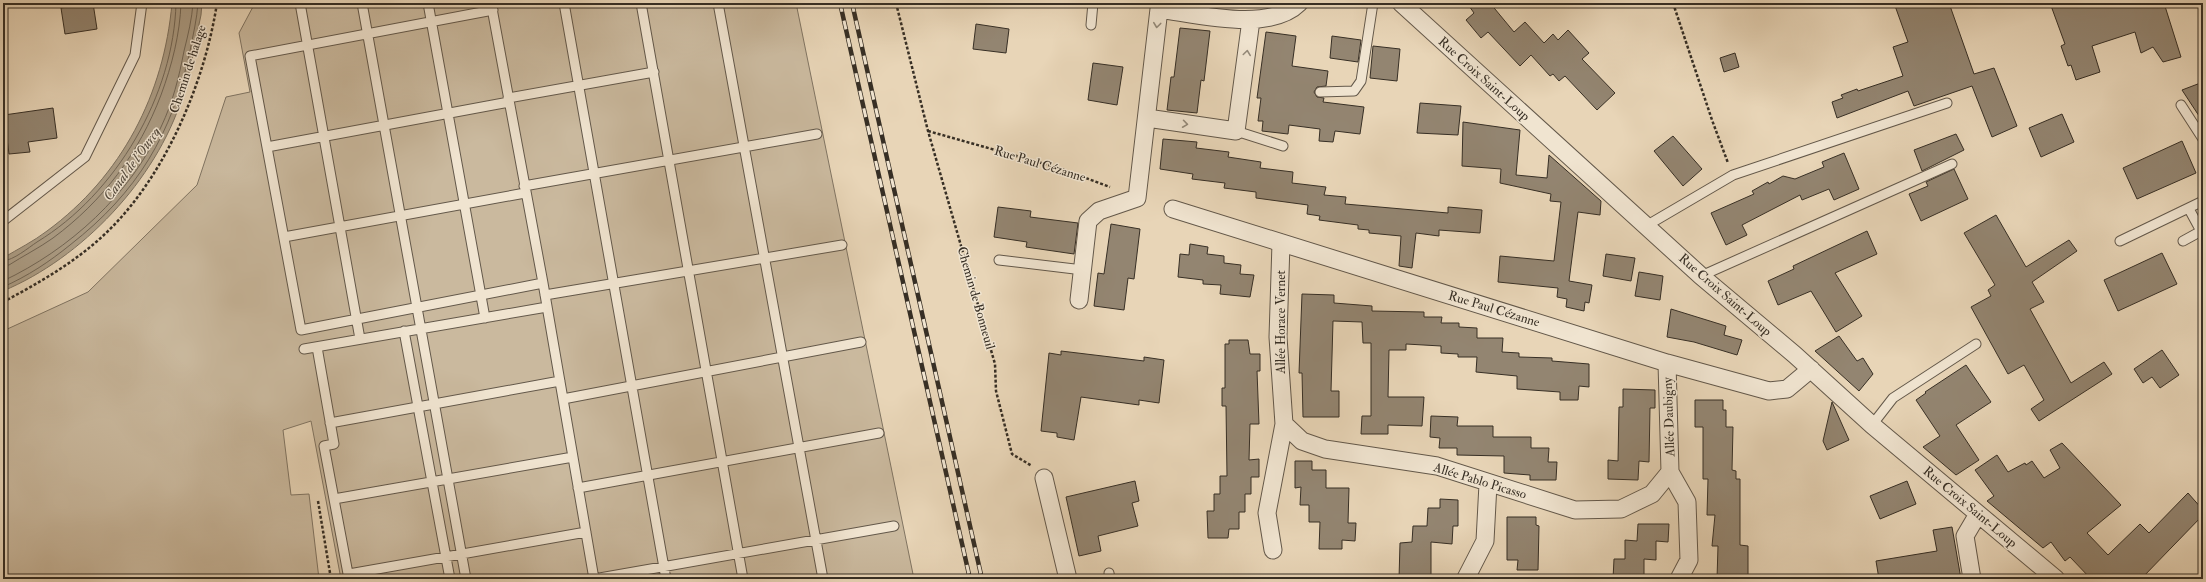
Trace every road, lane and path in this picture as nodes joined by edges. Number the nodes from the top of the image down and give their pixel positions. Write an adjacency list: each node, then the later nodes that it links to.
1 (142, 3): 49 (lane)
2 (217, 3): 68 (path, Chemin de halage)
3 (300, 3): 20 (lane)
4 (362, 3): 19 (lane)
5 (428, 3): 17 (lane)
6 (564, 3): 22 (lane)
7 (641, 3): 21 (lane)
8 (718, 3): 37 (lane)
9 (896, 3): 30 (path, Chemin de Bonneuil)
10 (1093, 3): 18 (lane)
11 (1299, 3): 16 (street)
12 (1373, 3): 23 (lane)
13 (1401, 3): 51 (street, Rue Croix Saint-Loup)
14 (1673, 3): 41 (path)
15 (492, 7): 17 (lane); 24 (lane)
16 (1251, 20): 28 (street, one-way to 28); 31 (street, one-way to 16)
17 (432, 22): 19 (lane); 27 (lane)
18 (1091, 25)
19 (368, 34): 20 (lane); 29 (lane)
20 (307, 45): 33 (lane); 35 (lane)
21 (654, 72): 22 (lane); 38 (lane)
22 (579, 86): 24 (lane); 40 (lane)
23 (1320, 92)
24 (509, 100): 27 (lane); 42 (lane)
25 (1947, 104): 41 (lane)
26 (2181, 105): 34 (lane)
27 (448, 114): 29 (lane); 45 (lane)
28 (1147, 118): 31 (street, one-way to 31); 43 (street)
29 (384, 125): 33 (lane); 48 (lane)
30 (928, 131): 43 (path, Rue Paul Cézanne); 98 (path, Chemin de Bonneuil)
31 (1236, 131): 36 (lane)
32 (816, 134): 37 (lane)
33 (324, 136): 35 (lane); 50 (lane)
34 (2203, 140)
35 (267, 146): 53 (lane)
36 (1283, 146)
37 (745, 147): 38 (lane); 58 (lane)
38 (669, 160): 40 (lane); 60 (lane)
39 (1952, 164): 62 (lane)
40 (594, 174): 42 (lane); 64 (lane)
41 (1733, 174): 51 (lane)
42 (525, 190): 45 (lane); 63 (lane)
43 (1137, 198): 61 (street)
44 (2203, 201): 46 (lane)
45 (464, 204): 48 (lane); 65 (lane)
46 (2188, 209): 52 (lane); 54 (lane)
47 (1173, 210): 56 (street, Rue Paul Cézanne)
48 (400, 215): 50 (lane); 70 (lane)
49 (3, 221)
50 (340, 226): 53 (lane); 72 (lane)
51 (1646, 226): 62 (street, Rue Croix Saint-Loup)
52 (2202, 231): 55 (lane)
53 (284, 237): 72 (lane)
54 (2120, 241)
55 (2183, 241)
56 (1281, 243): 81 (street, Rue Paul Cézanne); 90 (street, Allée Horace Vernet)
57 (842, 245): 58 (lane)
58 (765, 257): 60 (lane); 80 (lane)
59 (999, 260): 61 (lane)
60 (689, 270): 64 (lane); 83 (lane)
61 (1083, 270): 67 (street)
62 (1701, 276): 82 (street, Rue Croix Saint-Loup)
63 (543, 283): 65 (lane); 66 (lane)
64 (613, 283): 66 (lane); 85 (lane)
65 (481, 295): 70 (lane); 71 (lane)
66 (545, 295): 69 (lane)
67 (1079, 300)
68 (3, 302)
69 (547, 307): 71 (lane); 84 (lane)
70 (417, 308): 72 (lane); 73 (lane)
71 (485, 318): 73 (lane)
72 (356, 320): 75 (lane)
73 (420, 329): 74 (lane); 87 (lane)
74 (404, 331): 75 (lane); 88 (lane)
75 (360, 339): 78 (lane)
76 (861, 342): 80 (lane)
77 (1976, 344): 91 (lane)
78 (317, 347): 79 (lane); 89 (lane)
79 (304, 349)
80 (783, 357): 83 (lane); 93 (lane)
81 (1667, 363): 82 (street, Rue Paul Cézanne); 96 (street, Allée Daubigny)
82 (1811, 369): 91 (street, Rue Croix Saint-Loup)
83 (707, 371): 85 (lane); 95 (lane)
84 (560, 381): 86 (lane); 87 (lane)
85 (632, 386): 86 (lane); 97 (lane)
86 (563, 399): 94 (lane)
87 (434, 404): 88 (lane); 99 (lane)
88 (418, 407): 89 (lane); 100 (lane)
89 (330, 423): 104 (lane)
90 (1284, 424): 101 (street, Allée Pablo Picasso); 109 (street, Allée Horace Vernet)
91 (1872, 425): 105 (street, Rue Croix Saint-Loup)
92 (879, 433): 93 (lane)
93 (799, 448): 95 (lane); 108 (lane)
94 (573, 457): 99 (lane); 102 (lane)
95 (722, 462): 97 (lane); 111 (lane)
96 (1670, 472): 101 (street, Allée Pablo Picasso); 123 (street)
97 (647, 476): 102 (lane); 113 (lane)
98 (1044, 478): 122 (street)
99 (448, 479): 100 (lane); 110 (lane)
100 (432, 482): 104 (lane); 112 (lane)
101 (1488, 484): 115 (street)
102 (578, 488): 107 (lane)
103 (316, 493): 116 (path)
104 (334, 499): 114 (lane)
105 (1978, 514): 124 (street); 125 (street, Rue Croix Saint-Loup)
106 (894, 526): 108 (lane)
107 (586, 532): 110 (lane); 113 (lane)
108 (816, 540): 111 (lane); 121 (lane)
109 (1274, 550)
110 (461, 554): 112 (lane); 118 (lane)
111 (739, 554): 113 (lane); 120 (lane)
112 (446, 557): 114 (lane); 117 (lane)
113 (663, 567): 119 (lane)
114 (349, 577)
115 (1466, 578)
116 (331, 579)
117 (450, 579)
118 (466, 579)
119 (666, 579)
120 (743, 579)
121 (823, 579)
122 (1068, 579)
123 (1679, 579)
124 (1972, 579)
125 (2056, 579)

